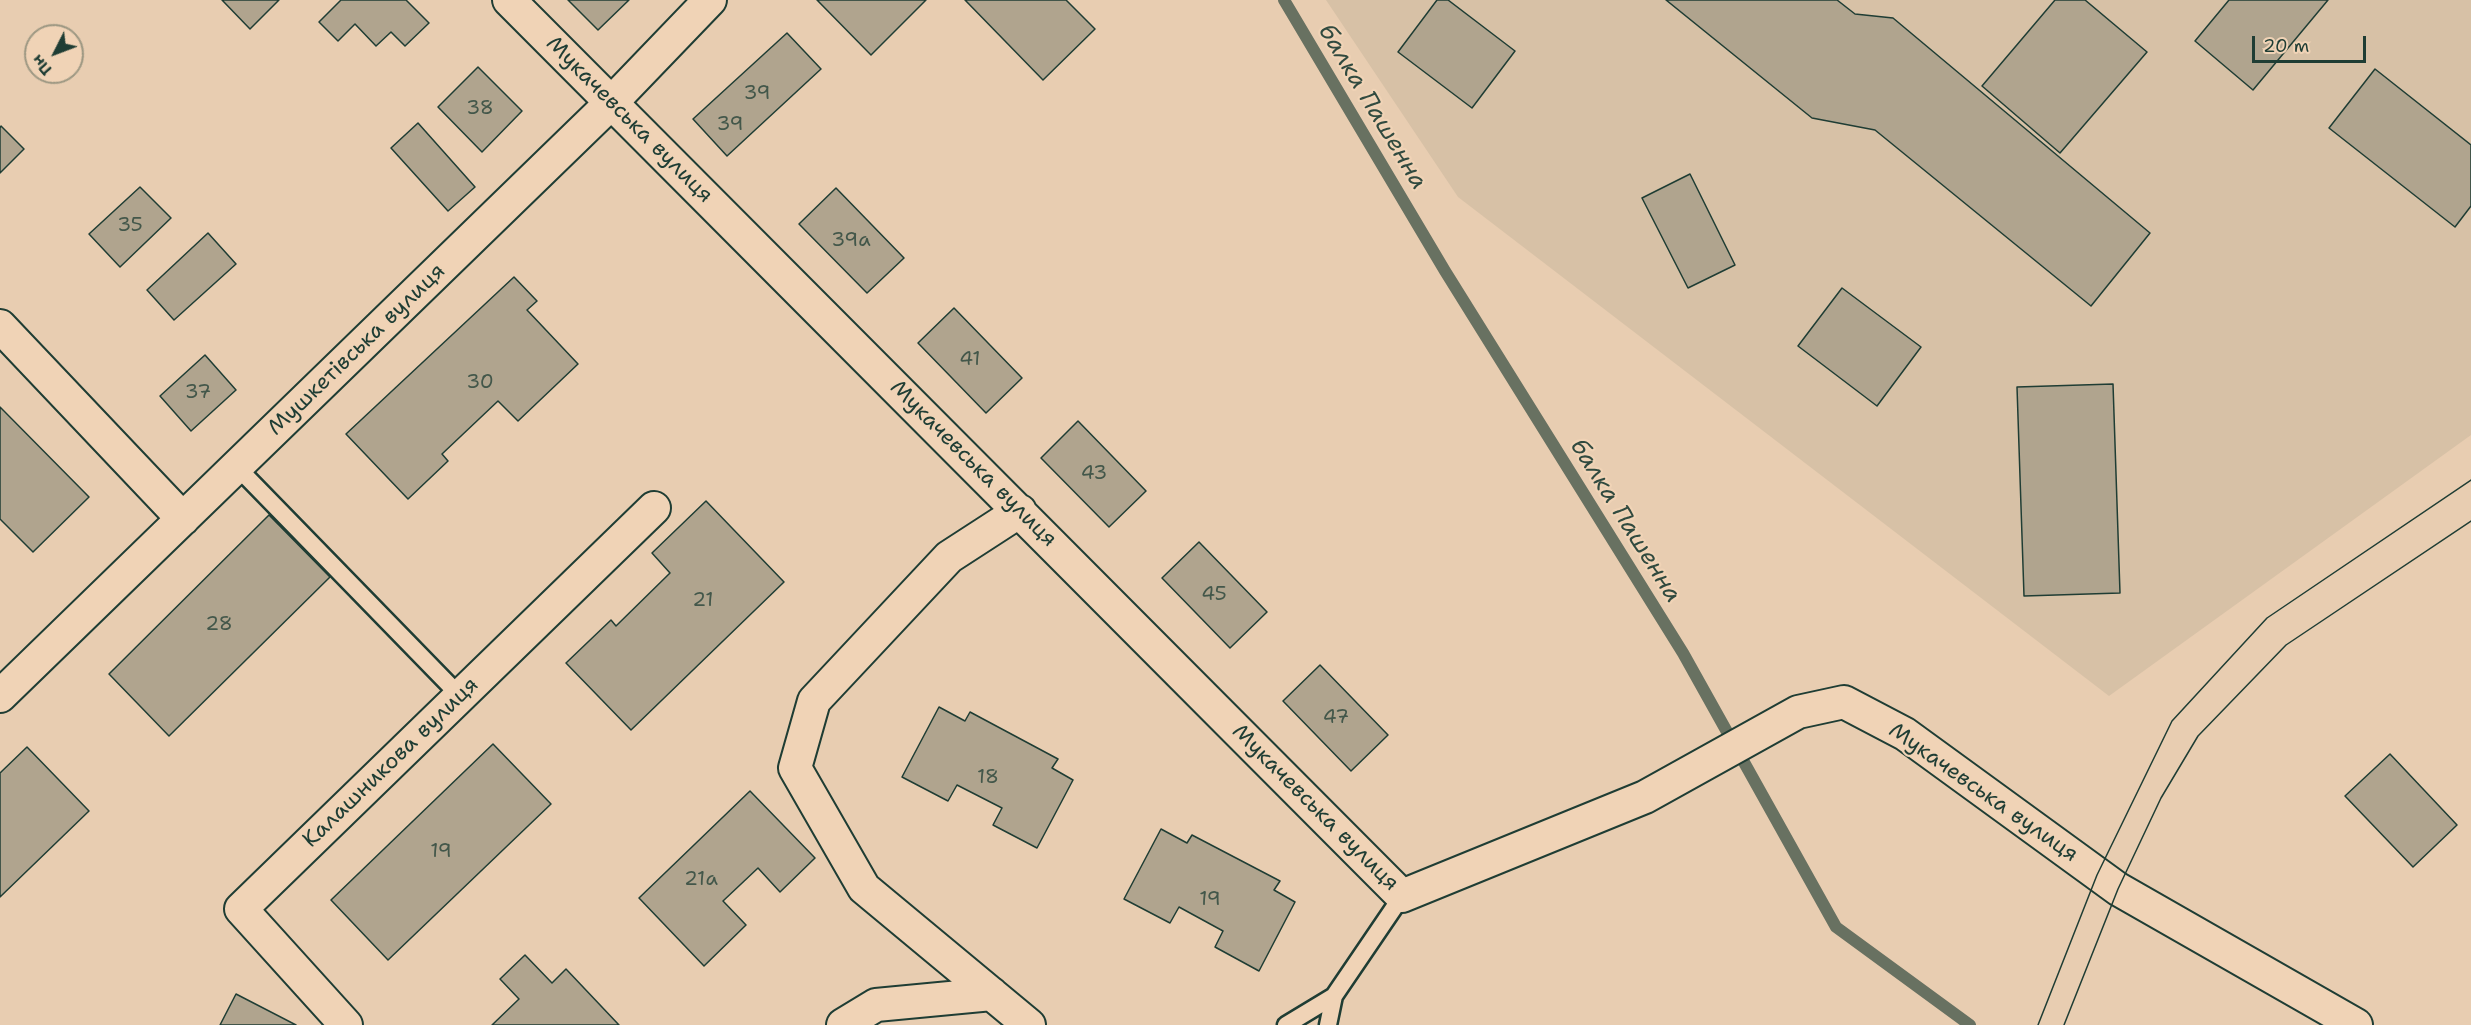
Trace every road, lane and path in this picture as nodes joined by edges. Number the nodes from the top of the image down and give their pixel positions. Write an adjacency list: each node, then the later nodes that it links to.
1 (509, 0): 3 (street, Мукачевська вулиця)
2 (710, 0): 3 (street, Мушкетівська вулиця)
3 (611, 103): 5 (street, Мушкетівська вулиця); 7 (street, Мукачевська вулиця)
4 (0, 326): 8 (street)
5 (237, 466): 8 (street, Мушкетівська вулиця); 10 (lane)
6 (654, 508): 10 (street, Калашникова вулиця)
7 (1020, 511): 11 (street, Мукачевська вулиця); 12 (street)
8 (183, 519): 9 (street, Мушкетівська вулиця)
9 (0, 696)
10 (460, 696): 14 (street, Калашникова вулиця)
11 (1402, 896): 13 (lane); 19 (street, Мукачевська вулиця)
12 (992, 994): 15 (street); 16 (street)
13 (1334, 996): 17 (lane); 18 (lane)
14 (346, 1025)
15 (843, 1025)
16 (1029, 1025)
17 (1286, 1025)
18 (1328, 1025)
19 (2356, 1025)

